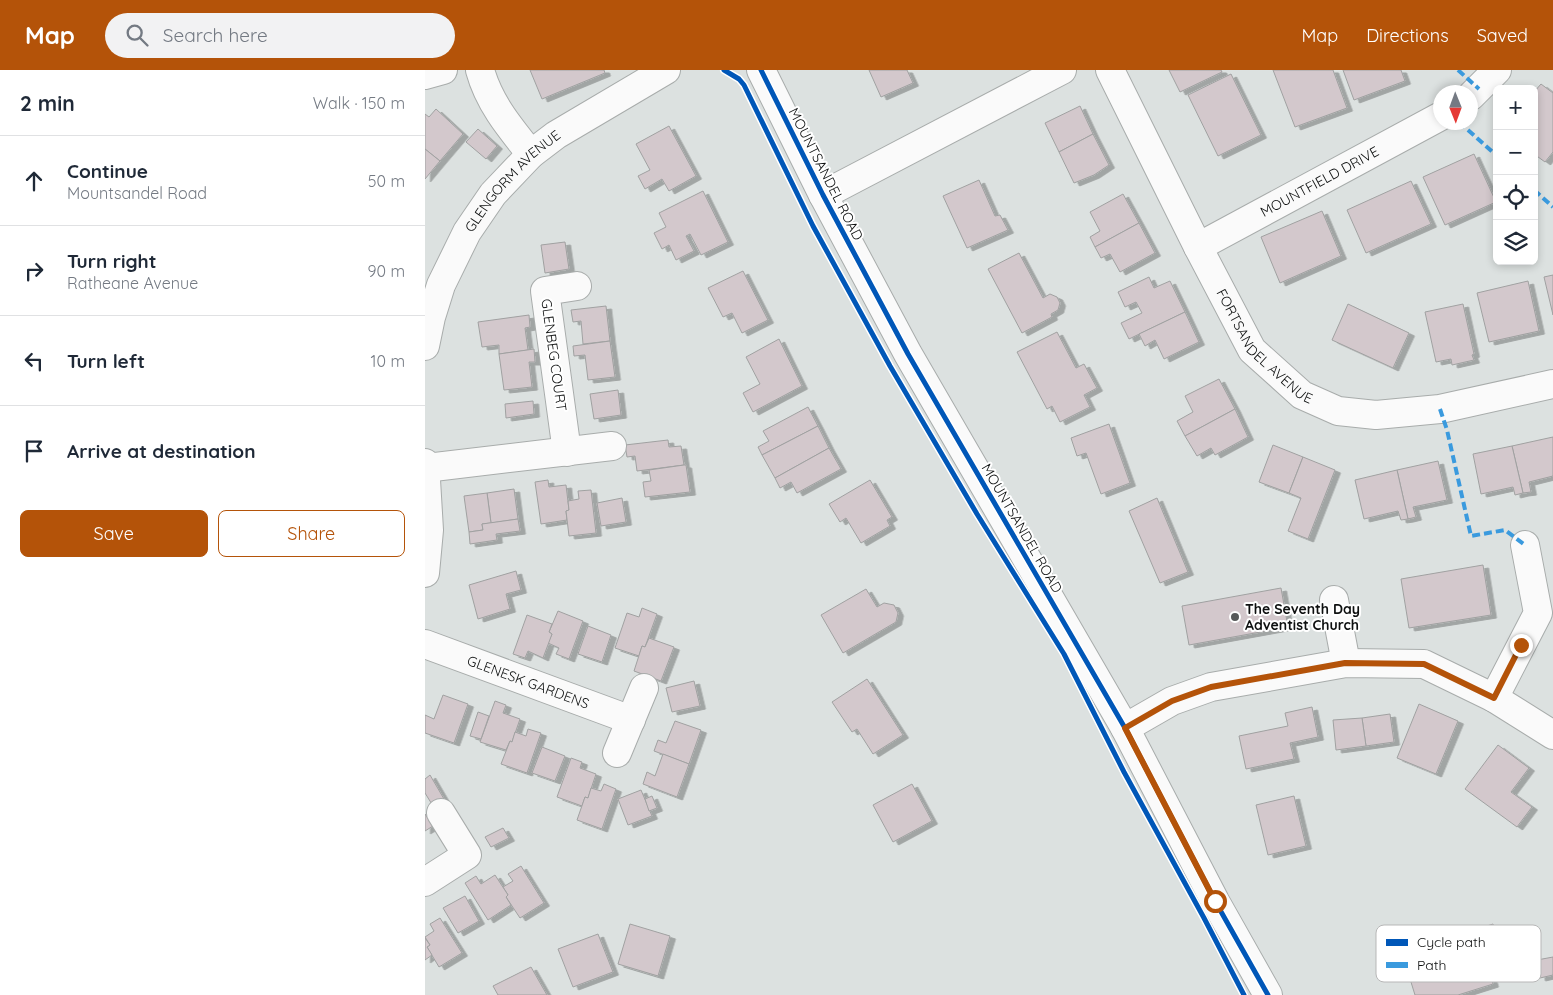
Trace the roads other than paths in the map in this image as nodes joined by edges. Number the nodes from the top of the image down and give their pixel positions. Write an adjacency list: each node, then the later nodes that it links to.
1 (443, 70): 8 (street)
2 (480, 70): 11 (street)
3 (666, 70): 11 (street, GLENGORM AVENUE)
4 (761, 70): 12 (street, MOUNTSANDEL ROAD)
5 (1062, 70): 12 (street)
6 (1110, 70): 13 (street, FORTSANDEL AVENUE)
7 (1497, 70): 9 (street)
8 (425, 75)
9 (1478, 89)
10 (1433, 120): 13 (street, MOUNTFIELD DRIVE)
11 (531, 154): 15 (street, GLENGORM AVENUE)
12 (823, 195): 29 (street, MOUNTSANDEL ROAD)
13 (1198, 247): 16 (street, FORTSANDEL AVENUE)
14 (577, 286): 18 (street, GLENBEG COURT)
15 (425, 346)
16 (1553, 384)
17 (612, 446): 18 (street)
18 (567, 452): 20 (street)
19 (425, 463): 20 (street)
20 (425, 468): 22 (street)
21 (1525, 545): 27 (street)
22 (425, 573)
23 (1334, 600): 25 (street)
24 (425, 644): 28 (street, GLENESK GARDENS)
25 (1345, 663): 27 (street); 29 (street)
26 (644, 688): 28 (street)
27 (1494, 698): 30 (street)
28 (631, 720): 31 (street)
29 (1125, 728): 34 (street, MOUNTSANDEL ROAD)
30 (1553, 735)
31 (617, 754)
32 (441, 813): 33 (street)
33 (425, 882)
34 (1268, 995)

